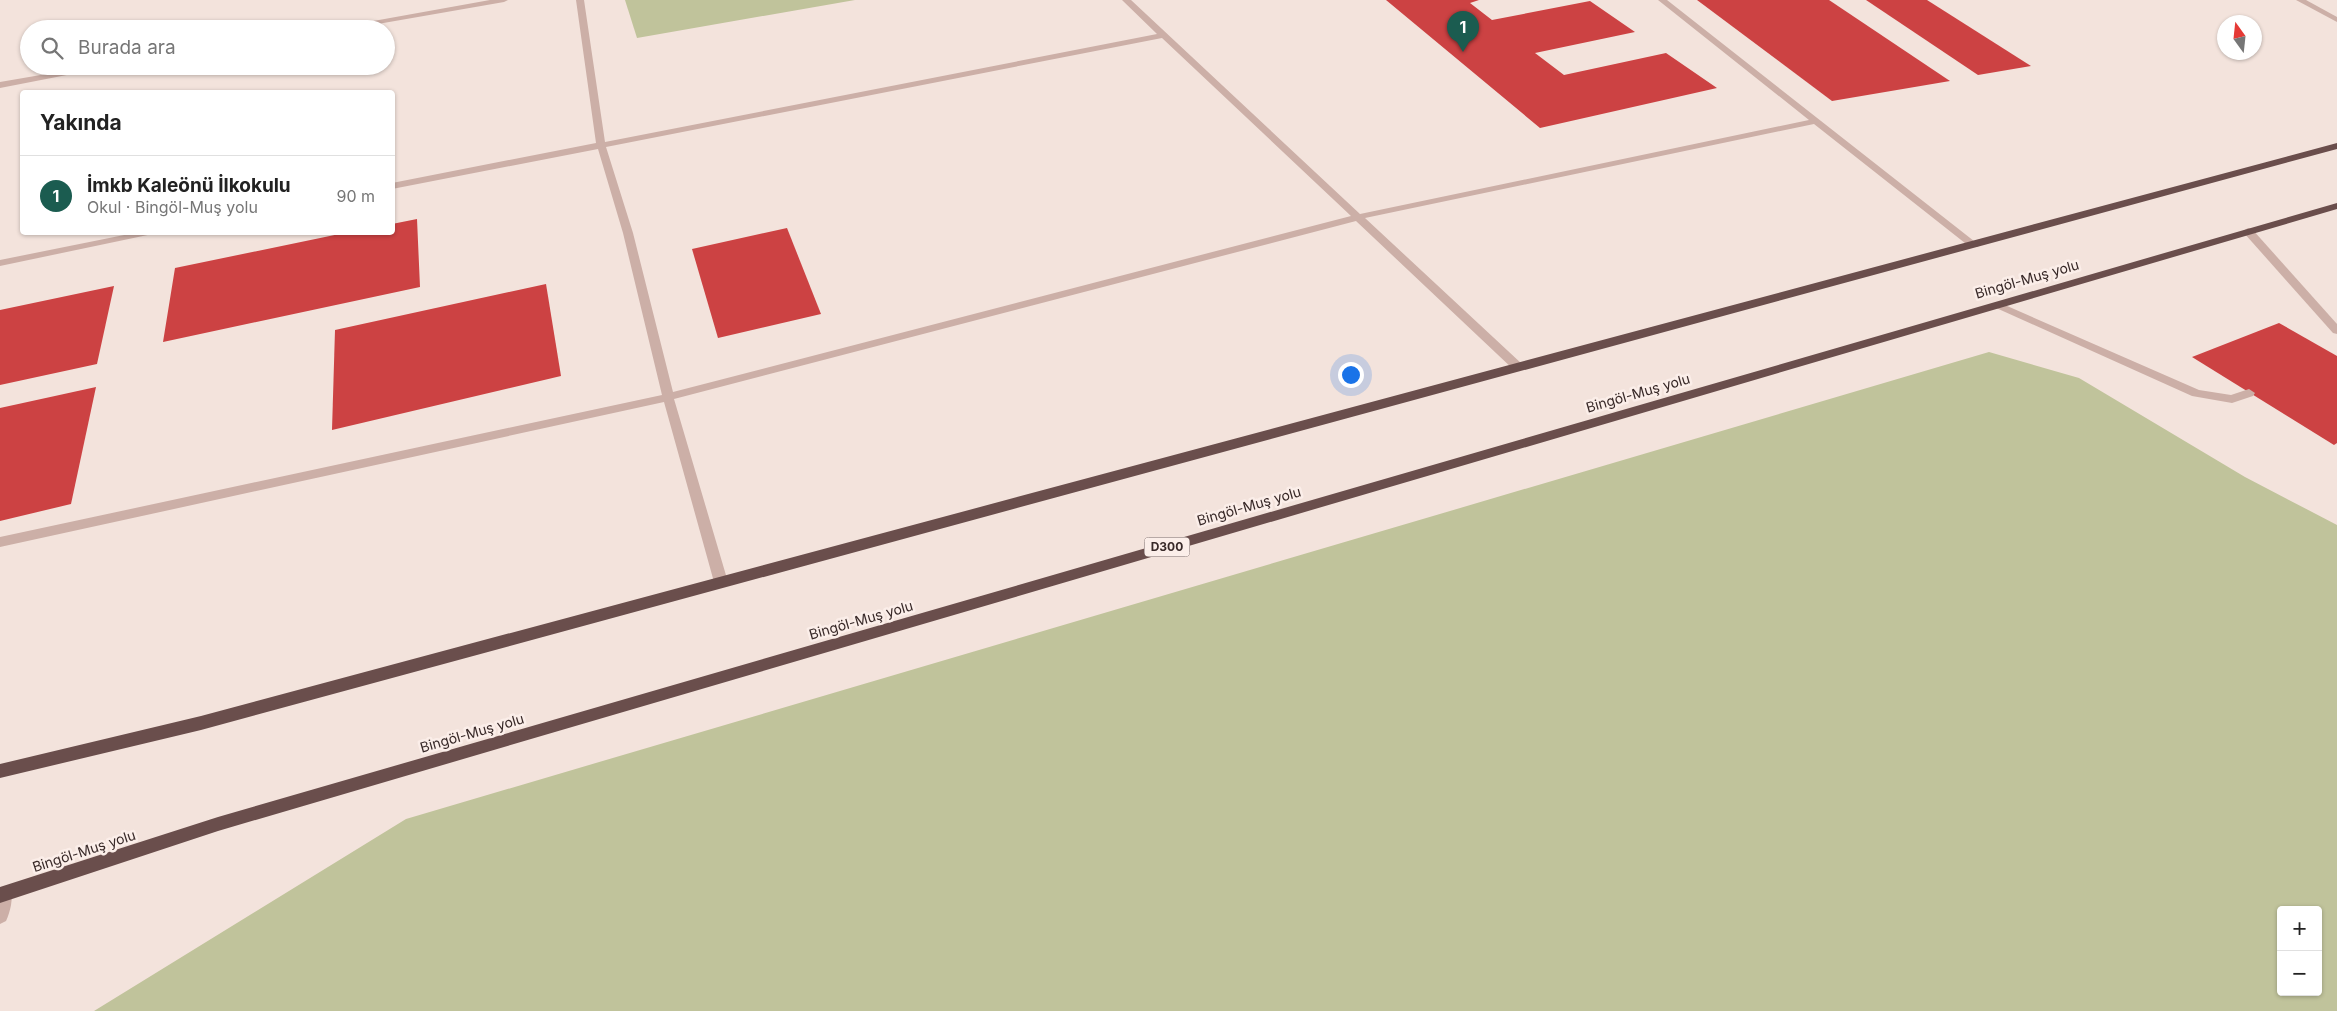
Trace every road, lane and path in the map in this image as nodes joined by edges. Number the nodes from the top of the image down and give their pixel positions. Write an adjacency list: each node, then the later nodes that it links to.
1 (504, 0): 6 (street)
2 (580, 0): 12 (street)
3 (1126, 0): 8 (street)
4 (1662, 0): 11 (street)
5 (2300, 0): 7 (street)
6 (386, 20)
7 (2337, 20)
8 (1164, 35): 12 (street); 16 (street)
9 (57, 75): 10 (street)
10 (0, 85)
11 (1816, 121): 16 (street); 19 (street)
12 (601, 145): 14 (street); 25 (street)
13 (2337, 146): 19 (highway)
14 (395, 185)
15 (2337, 206): 17 (highway, Bingöl-Muş yolu / D300)
16 (1358, 217): 23 (street); 25 (street)
17 (2248, 232): 21 (highway, Bingöl-Muş yolu / D300); 22 (street)
18 (142, 235): 20 (street)
19 (1974, 245): 23 (highway)
20 (0, 263)
21 (1998, 304): 24 (street); 29 (highway, Bingöl-Muş yolu / D300)
22 (2337, 331)
23 (1518, 367): 27 (highway)
24 (2249, 393)
25 (668, 398): 26 (street); 27 (street)
26 (0, 542)
27 (720, 582): 28 (highway)
28 (0, 771)
29 (2, 894): 30 (street)
30 (0, 916)

